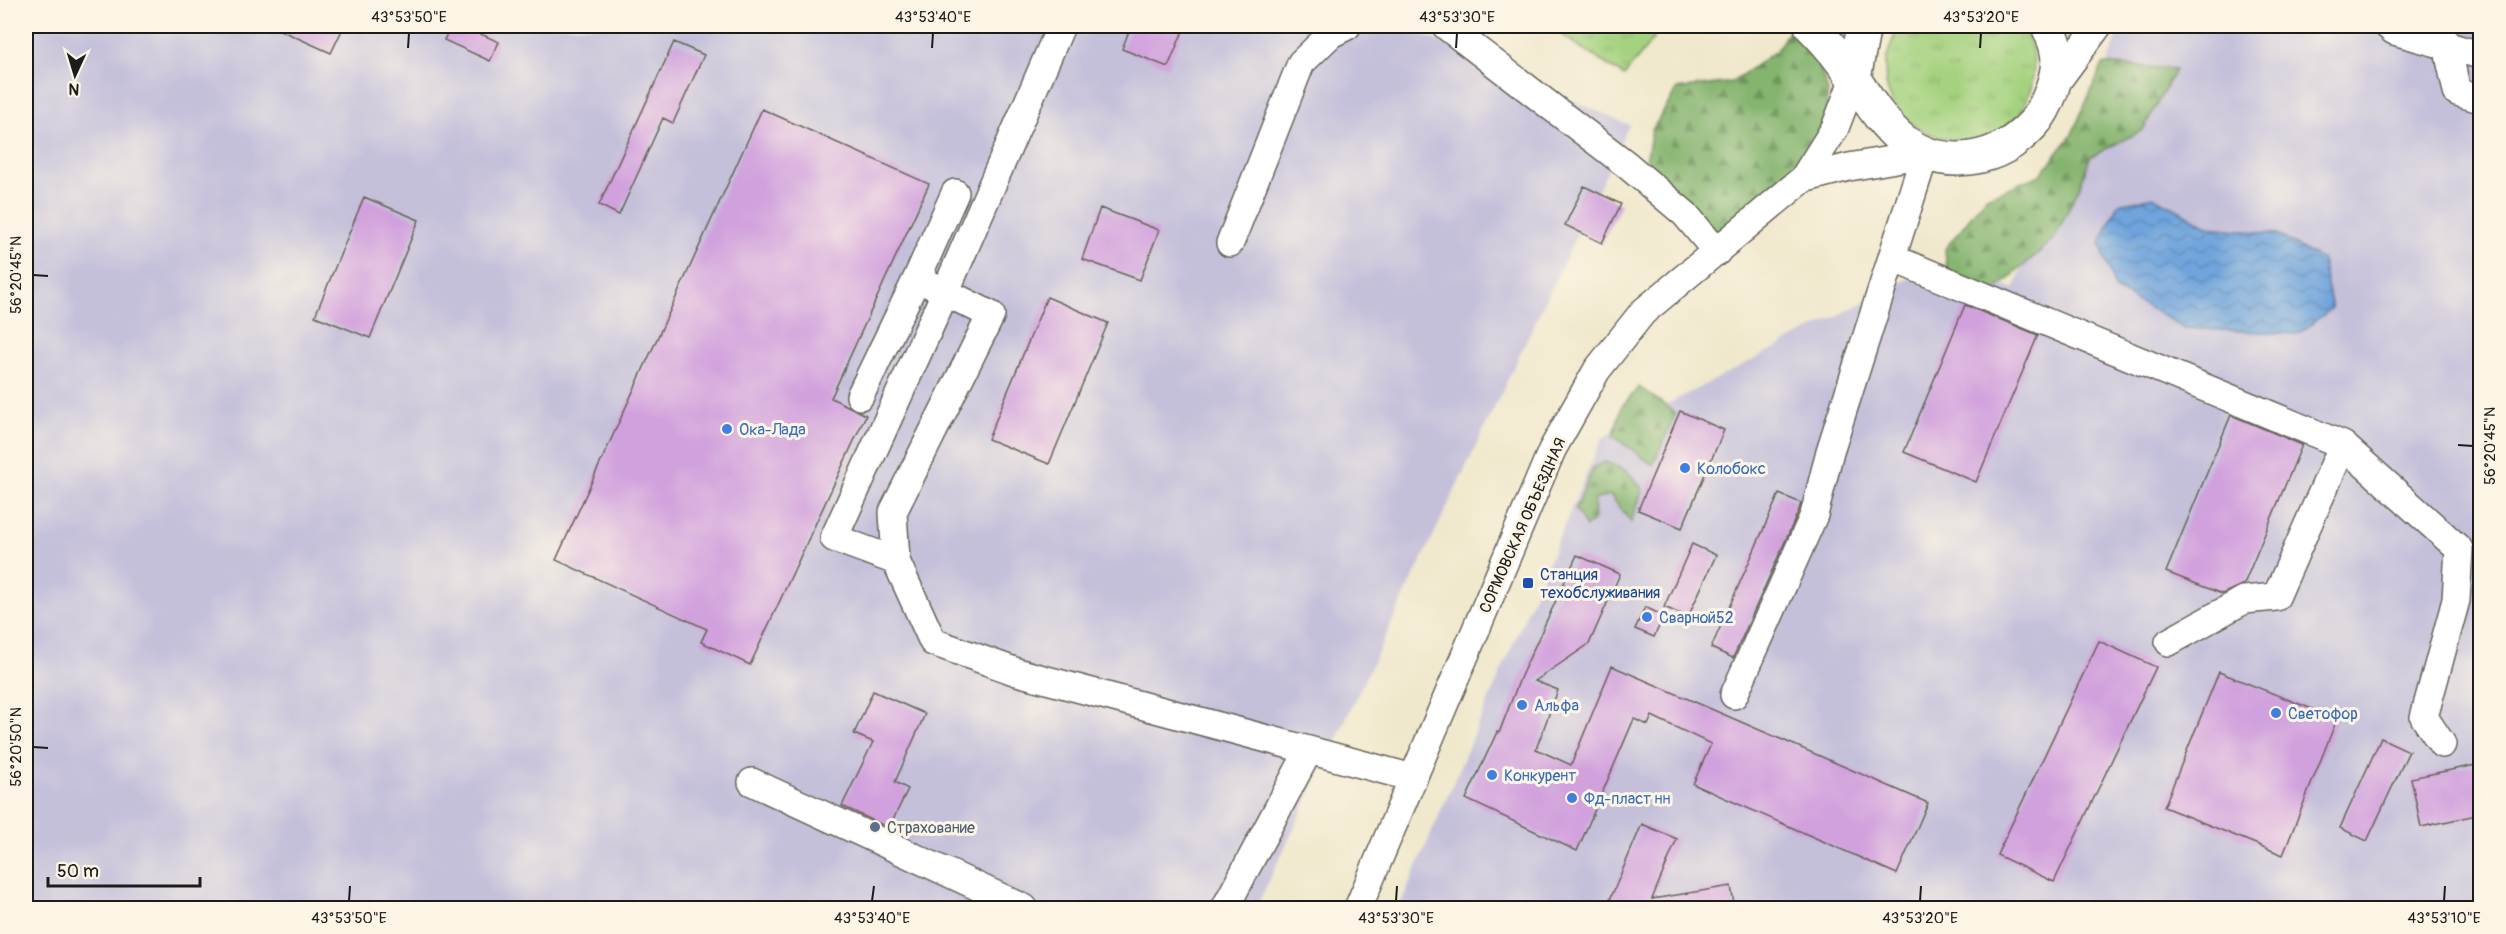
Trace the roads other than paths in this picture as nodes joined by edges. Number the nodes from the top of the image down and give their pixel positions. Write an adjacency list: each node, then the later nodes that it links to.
1 (1061, 26): 21 (street)
2 (1347, 26): 17 (street)
3 (1446, 26): 18 (street)
4 (1811, 26): 11 (main road)
5 (1864, 26): 11 (main road)
6 (2048, 26): 12 (main road)
7 (2098, 26): 12 (street)
8 (2388, 26): 9 (street)
9 (2442, 35): 10 (street); 13 (street)
10 (2481, 55)
11 (1854, 78): 14 (main road); 15 (street)
12 (2053, 88): 14 (main road)
13 (2481, 99)
14 (1925, 154): 15 (street); 19 (street)
15 (1803, 179): 18 (street, СОРМОВСКАЯ ОБЪЕЗДНАЯ)
16 (955, 193): 20 (street)
17 (1230, 243)
18 (1717, 252): 29 (street, СОРМОВСКАЯ ОБЪЕЗДНАЯ)
19 (1892, 258): 23 (street); 26 (street)
20 (917, 278): 21 (street); 22 (street)
21 (945, 294): 24 (street); 24 (street)
22 (860, 396)
23 (2343, 445): 25 (street); 27 (street)
24 (896, 561): 28 (street)
25 (2169, 642)
26 (1734, 695)
27 (2442, 744)
28 (1309, 750): 29 (street); 32 (street)
29 (1413, 778): 33 (street, СОРМОВСКАЯ ОБЪЕЗДНАЯ)
30 (752, 782): 31 (street)
31 (1024, 909)
32 (1225, 909)
33 (1358, 909)

